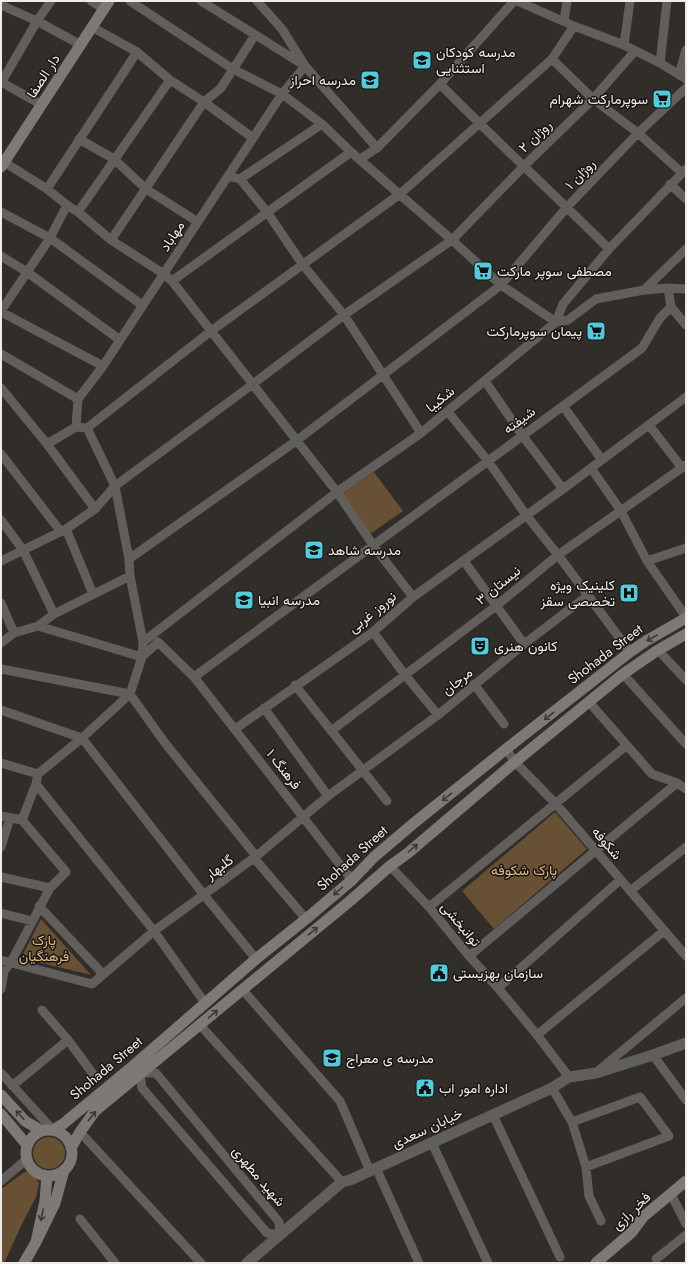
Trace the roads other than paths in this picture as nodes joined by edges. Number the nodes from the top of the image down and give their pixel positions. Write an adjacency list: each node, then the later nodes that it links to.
1 (51, 1): 12 (street)
2 (91, 1): 11 (street)
3 (130, 1): 25 (street)
4 (201, 1): 16 (street)
5 (257, 1): 24 (street)
6 (516, 1): 13 (street); 29 (street)
7 (567, 1): 13 (street)
8 (630, 1): 18 (street)
9 (667, 1): 23 (street)
10 (1, 4): 12 (street)
11 (107, 5): 15 (main road, دار الصفا)
12 (37, 21): 17 (street); 28 (street)
13 (564, 21): 14 (street)
14 (574, 26): 18 (street); 22 (street)
15 (92, 27): 17 (main road, دار الصفا); 21 (street)
16 (256, 35): 24 (street); 25 (street)
17 (81, 45): 34 (main road, دار الصفا)
18 (624, 45): 20 (street)
19 (686, 50): 26 (street)
20 (635, 51): 23 (street); 32 (street, روژان ۲)
21 (137, 52): 27 (street); 39 (street)
22 (552, 59): 32 (street); 36 (street)
23 (660, 63): 26 (street)
24 (305, 66): 31 (street, مهاباد); 40 (street)
25 (233, 69): 31 (street); 33 (street)
26 (682, 77)
27 (170, 80): 33 (street); 42 (street)
28 (1, 82): 34 (street)
29 (440, 84): 36 (street); 40 (street)
30 (686, 88): 37 (street, روژان ۱)
31 (282, 94): 35 (street); 38 (street, مهاباد)
32 (593, 99): 37 (street); 45 (street, روژان ۲)
33 (204, 102): 38 (street); 51 (street)
34 (42, 105): 44 (main road, دار الصفا)
35 (322, 124): 41 (street); 48 (street)
36 (480, 125): 45 (street); 52 (street)
37 (638, 133): 46 (street); 55 (street, روژان ۱)
38 (253, 138): 47 (street, مهاباد)
39 (79, 139): 42 (street); 50 (street)
40 (377, 148): 43 (street)
41 (351, 152): 43 (street); 58 (street)
42 (114, 159): 51 (street); 57 (street)
43 (360, 159): 52 (street)
44 (3, 165): 50 (street)
45 (524, 166): 55 (street); 62 (street, روژان ۲)
46 (684, 171): 49 (street)
47 (228, 176): 48 (street); 59 (street, مهاباد)
48 (240, 179): 58 (street)
49 (670, 184): 53 (street); 63 (street)
50 (47, 189): 54 (street)
51 (146, 189): 59 (street); 61 (street)
52 (400, 194): 62 (street); 66 (street)
53 (686, 199)
54 (67, 205): 57 (street); 60 (street)
55 (568, 208): 63 (street); 70 (street, روژان ۱)
56 (1, 212): 60 (street)
57 (78, 212): 61 (street)
58 (267, 212): 66 (street); 69 (street)
59 (198, 222): 68 (street, مهاباد)
60 (50, 238): 67 (street); 74 (street)
61 (111, 240): 68 (street)
62 (452, 240): 70 (street); 77 (street, روژان ۲)
63 (609, 249): 78 (street)
64 (686, 249): 73 (street)
65 (1, 256): 67 (street)
66 (302, 265): 77 (street); 80 (street)
67 (27, 272): 76 (street); 81 (street)
68 (164, 274): 69 (street); 74 (street, مهاباد)
69 (172, 281): 80 (street)
70 (501, 285): 78 (street); 84 (street, روژان ۱)
71 (668, 288): 72 (street); 73 (street); 75 (street)
72 (686, 289)
73 (644, 290): 78 (street)
74 (142, 305): 81 (street, مهاباد)
75 (671, 307): 79 (street); 90 (street, شیفته)
76 (1, 311): 83 (street)
77 (344, 315): 84 (street); 86 (street, روژان ۲)
78 (556, 322): 85 (street, شکیبا)
79 (686, 325)
80 (211, 331): 86 (street); 94 (street)
81 (120, 340): 83 (street, مهاباد)
82 (1, 354): 89 (street)
83 (103, 366): 89 (street, مهاباد)
84 (382, 375): 95 (street); 97 (street, روژان ۱)
85 (485, 381): 91 (street, شکیبا); 96 (street)
86 (253, 384): 97 (street); 104 (street, روژان ۲)
87 (1, 388): 98 (street)
88 (686, 397): 92 (street, نوروز غربی)
89 (78, 399): 93 (street)
90 (563, 406): 96 (street, شیفته); 100 (street)
91 (448, 412): 95 (street, شکیبا); 101 (street)
92 (649, 425): 100 (street, نوروز غربی); 102 (street)
93 (76, 427): 94 (street); 98 (street)
94 (87, 428): 104 (street)
95 (421, 433): 106 (street, شکیبا)
96 (522, 435): 101 (street, شیفته); 105 (street)
97 (296, 441): 106 (street); 116 (street, روژان ۱)
98 (47, 444): 107 (street)
99 (1, 455): 111 (street)
100 (602, 460): 103 (street, نوروز غربی)
101 (488, 461): 109 (street); 112 (street, شیفته)
102 (684, 466): 108 (street, نیستان ۳)
103 (591, 468): 105 (street, نوروز غربی); 108 (street)
104 (115, 486): 107 (street, روژان ۲); 116 (street)
105 (563, 489): 109 (street, نوروز غربی)
106 (337, 492): 112 (street); 132 (street, شکیبا)
107 (95, 509): 111 (street, روژان ۲)
108 (620, 511): 115 (street, نیستان ۳); 119 (street)
109 (526, 515): 115 (street); 118 (street, نوروز غربی)
110 (1, 520): 114 (street)
111 (63, 530): 114 (street, روژان ۲); 121 (street)
112 (373, 545): 123 (street); 141 (street, شیفته)
113 (686, 548): 119 (street)
114 (23, 550): 117 (street, روژان ۲); 126 (street)
115 (558, 555): 122 (street); 125 (street, نیستان ۳)
116 (129, 558): 120 (street)
117 (1, 561)
118 (464, 561): 123 (street, نوروز غربی); 125 (street)
119 (647, 561): 127 (street)
120 (130, 576): 121 (street); 132 (street)
121 (93, 594): 126 (street)
122 (587, 596): 134 (street, مرجان); 136 (street)
123 (412, 598): 129 (street, نوروز غربی)
124 (1, 603): 130 (street)
125 (496, 606): 134 (street); 140 (street, نیستان ۳)
126 (54, 614): 128 (street)
127 (686, 618): 136 (main road, Shohada Street, one-way to 136)
128 (38, 626): 130 (street); 137 (street)
129 (373, 632): 140 (street); 144 (street, نوروز غربی)
130 (14, 633): 133 (street)
131 (686, 634): 135 (main road, Shohada Street)
132 (143, 642): 137 (street)
133 (1, 643)
134 (524, 644): 143 (street, مرجان)
135 (658, 650): 139 (main road, Shohada Street); 142 (street)
136 (630, 652): 156 (main road, Shohada Street, one-way to 156)
137 (142, 657): 141 (street, فرهنگ ۱); 145 (street)
138 (1, 669): 145 (street)
139 (623, 674): 146 (main road, Shohada Street); 154 (street)
140 (405, 675): 149 (street); 152 (street, نیستان ۳)
141 (194, 677): 151 (street, فرهنگ ۱)
142 (686, 680)
143 (474, 684): 149 (street, مرجان); 150 (street)
144 (295, 685): 147 (street, نوروز غربی); 152 (street)
145 (130, 694): 153 (street); 173 (street)
146 (589, 702): 155 (street); 157 (main road, Shohada Street)
147 (264, 708): 151 (street, نوروز غربی); 164 (street)
148 (1, 710): 153 (street)
149 (438, 715): 159 (street, مرجان)
150 (504, 724)
151 (235, 729): 168 (street, فرهنگ ۱)
152 (331, 731): 159 (street)
153 (82, 738): 160 (street); 180 (street)
154 (686, 744)
155 (626, 745): 161 (street); 166 (street)
156 (506, 749): 157 (street, شکوفه); 176 (main road, Shohada Street, one-way to 176)
157 (515, 762): 166 (street, شکوفه); 174 (main road, Shohada Street, one-way to 157)
158 (1, 763): 160 (street)
159 (362, 770): 164 (street, گلبهار); 165 (street)
160 (38, 774): 162 (street)
161 (677, 783): 163 (street); 172 (street)
162 (36, 784): 169 (street); 186 (street)
163 (686, 789)
164 (328, 796): 168 (street, گلبهار)
165 (388, 802)
166 (556, 804): 172 (street, شکوفه); 182 (street)
167 (5, 817): 169 (street); 170 (street)
168 (303, 817): 173 (street, گلبهار); 176 (street, فرهنگ ۱)
169 (22, 820): 178 (street)
170 (1, 847)
171 (685, 849): 179 (street)
172 (596, 851): 177 (street, شکوفه); 188 (street)
173 (255, 857): 180 (street, گلبهار); 184 (street)
174 (390, 866): 182 (street, توانبخشی); 197 (main road, Shohada Street, one-way to 174)
175 (1, 877): 178 (street)
176 (352, 880): 184 (main road, Shohada Street, one-way to 184)
177 (620, 880): 179 (street, شکوفه); 195 (street)
178 (50, 888): 181 (street)
179 (630, 891): 187 (street, شکوفه)
180 (204, 895): 186 (street, گلبهار); 190 (street)
181 (39, 906): 185 (street); 194 (street)
182 (429, 907): 188 (street, توانبخشی)
183 (1, 913): 185 (street)
184 (306, 919): 190 (main road, Shohada Street)
185 (32, 921): 192 (street)
186 (154, 931): 194 (street, گلبهار); 199 (street)
187 (664, 931): 189 (street, شکوفه); 202 (street)
188 (469, 956): 195 (street, توانبخشی)
189 (686, 956)
190 (256, 959): 199 (main road, Shohada Street)
191 (1, 960): 192 (street)
192 (11, 962): 193 (street); 194 (street, گلبهار)
193 (2, 972): 196 (street)
194 (103, 974)
195 (498, 988): 202 (street, توانبخشی)
196 (1, 989)
197 (242, 989): 201 (main road, Shohada Street, one-way to 197); 226 (street)
198 (686, 998): 208 (street)
199 (205, 1003): 206 (main road, Shohada Street)
200 (42, 1010): 203 (street)
201 (200, 1025): 206 (main road, Shohada Street); 230 (street)
202 (537, 1035): 210 (street, توانبخشی)
203 (68, 1040): 209 (street); 211 (street)
204 (686, 1043): 205 (street, خیابان سعدی)
205 (653, 1055): 208 (street, خیابان سعدی); 214 (street)
206 (136, 1070): 218 (main road, Shohada Street); 219 (main road, Shohada Street, one-way to 206); 235 (street); 235 (street, شهید مطهری)
207 (1, 1073): 211 (street)
208 (596, 1073): 210 (street, خیابان سعدی)
209 (93, 1074)
210 (569, 1077): 212 (street, خیابان سعدی)
211 (12, 1086): 218 (street)
212 (552, 1088): 216 (street, خیابان سعدی); 217 (street)
213 (1, 1095): 218 (main road, one-way to 213)
214 (686, 1100)
215 (1, 1114): 221 (main road)
216 (493, 1115): 220 (street, خیابان سعدی); 238 (street)
217 (572, 1122): 224 (street); 224 (street)
218 (48, 1131): 221 (main road); 222 (main road)
219 (80, 1132): 222 (main road, Shohada Street); 242 (street)
220 (432, 1143): 226 (street, خیابان سعدی); 245 (street)
221 (27, 1145): 223 (main road)
222 (71, 1148): 225 (main road)
223 (27, 1160): 227 (main road); 228 (street)
224 (586, 1167): 233 (street)
225 (64, 1170): 227 (main road); 237 (main road)
226 (373, 1170): 230 (street, خیابان سعدی); 244 (street)
227 (47, 1176): 237 (main road, one-way to 237)
228 (1, 1181)
229 (686, 1181): 231 (main road, فخر رازی)
230 (342, 1182): 235 (street, خیابان سعدی)
231 (671, 1194): 234 (street); 246 (main road, فخر رازی)
232 (80, 1219): 241 (street)
233 (601, 1221)
234 (686, 1224)
235 (280, 1235): 243 (street, خیابان سعدی)
236 (686, 1235): 239 (street)
237 (36, 1242): 240 (main road)
238 (560, 1257)
239 (656, 1259)
240 (24, 1263)
241 (115, 1263)
242 (201, 1263)
243 (247, 1263)
244 (419, 1263)
245 (488, 1263)
246 (596, 1263)

